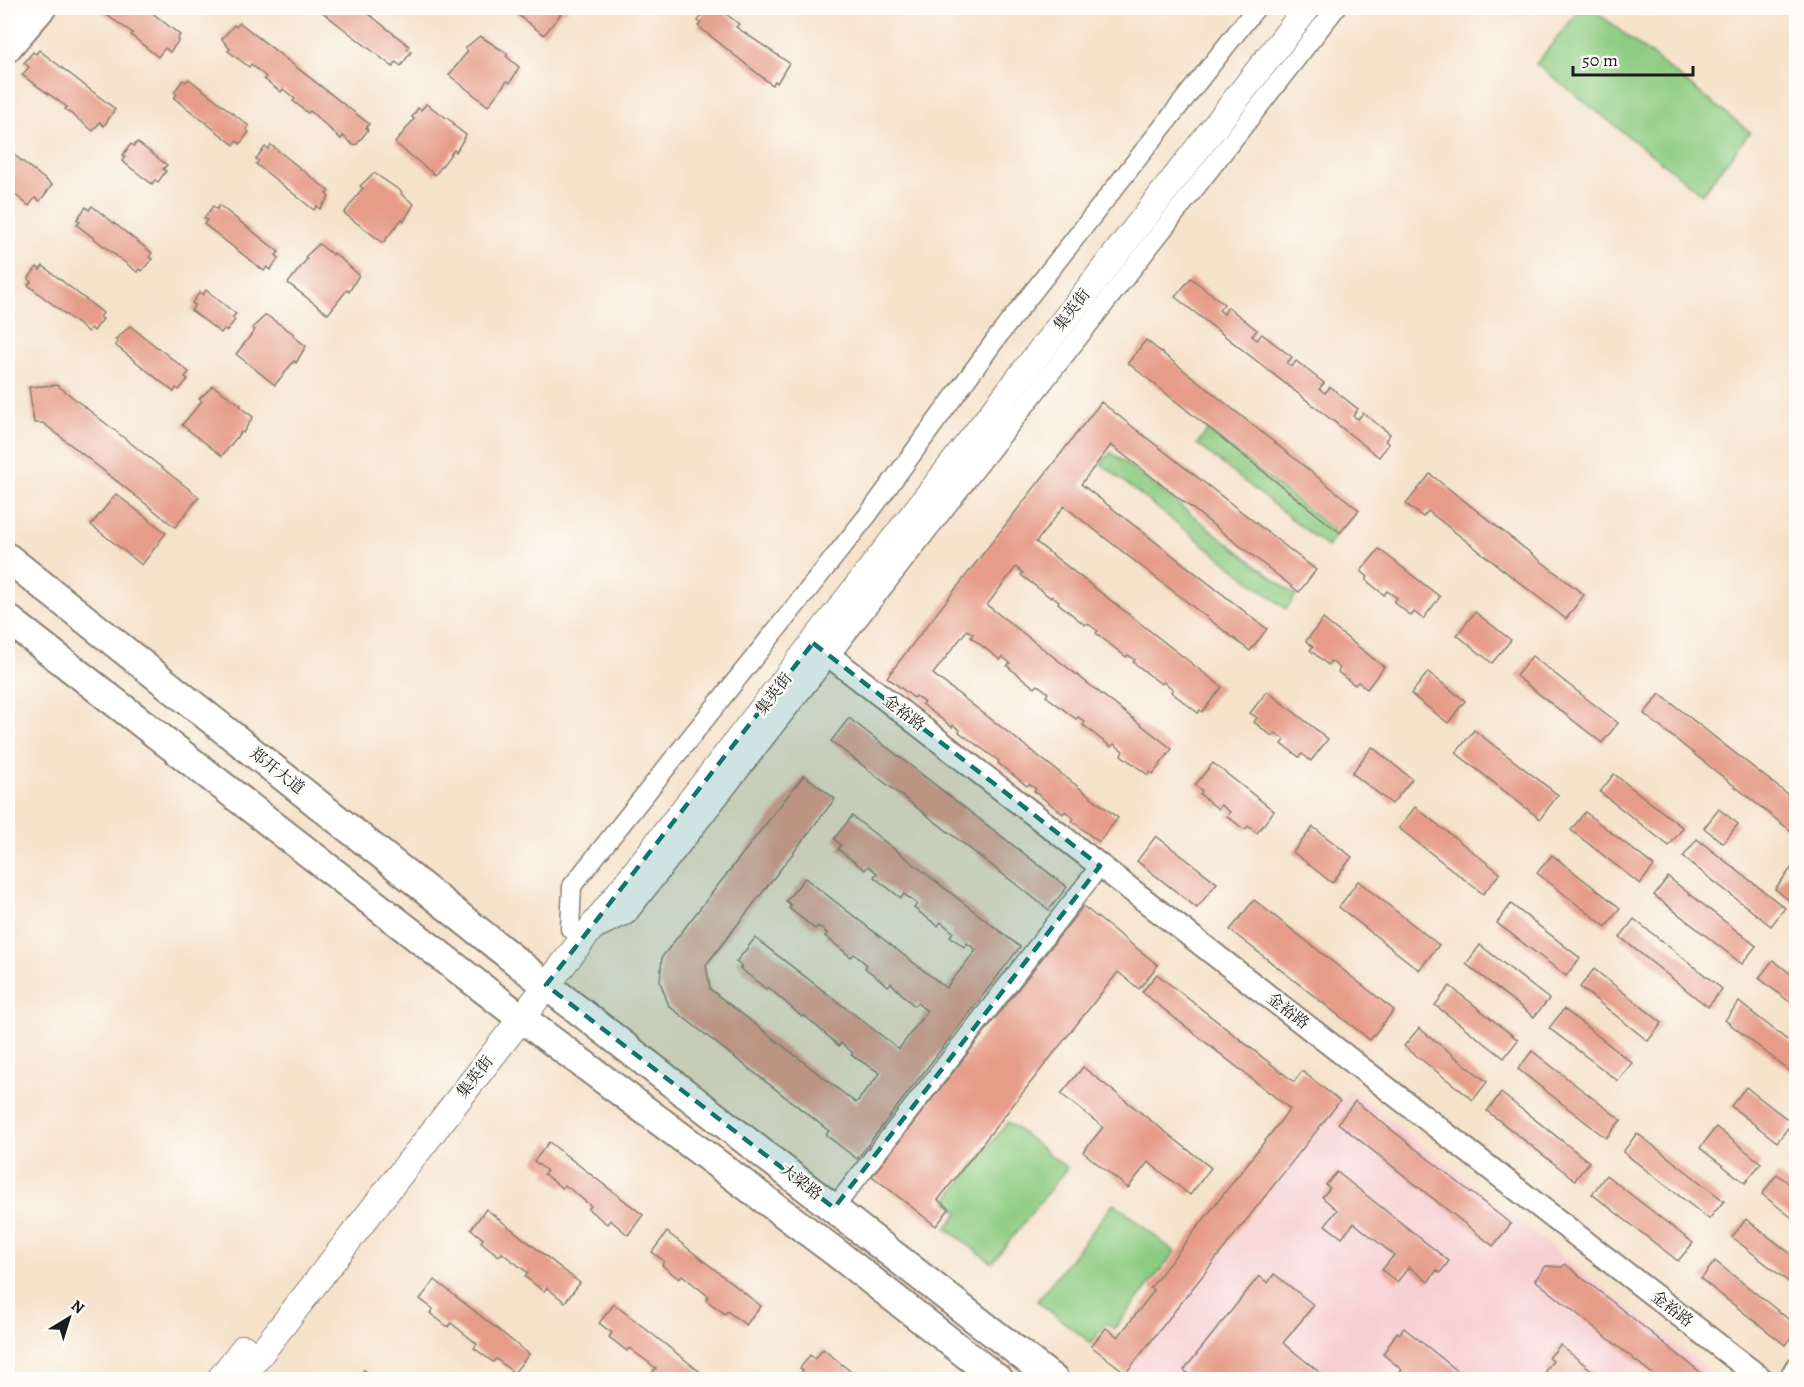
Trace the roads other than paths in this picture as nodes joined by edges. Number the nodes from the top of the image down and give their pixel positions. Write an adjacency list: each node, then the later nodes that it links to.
1 (23, 8): 7 (street)
2 (45, 8): 8 (street)
3 (1256, 8): 13 (street)
4 (1286, 8): 13 (main road, 集英街)
5 (1307, 8): 11 (main road, 集英街)
6 (1336, 8): 11 (street)
7 (8, 26)
8 (8, 51)
9 (8, 558): 14 (main road, 郑开大道)
10 (8, 619): 15 (main road)
11 (822, 649): 12 (street, 金裕路); 13 (main road, 集英街)
12 (1100, 866): 16 (street); 22 (street, 金裕路)
13 (578, 932): 14 (main road, 集英街)
14 (540, 980): 15 (main road, 集英街); 16 (main road, 大梁路)
15 (514, 1013): 18 (main road, 集英街); 19 (main road, 集英街); 20 (main road)
16 (834, 1208): 21 (main road, 大梁路)
17 (1797, 1368): 23 (street)
18 (219, 1380)
19 (240, 1380)
20 (999, 1380)
21 (1054, 1380)
22 (1763, 1380)
23 (1790, 1380)

